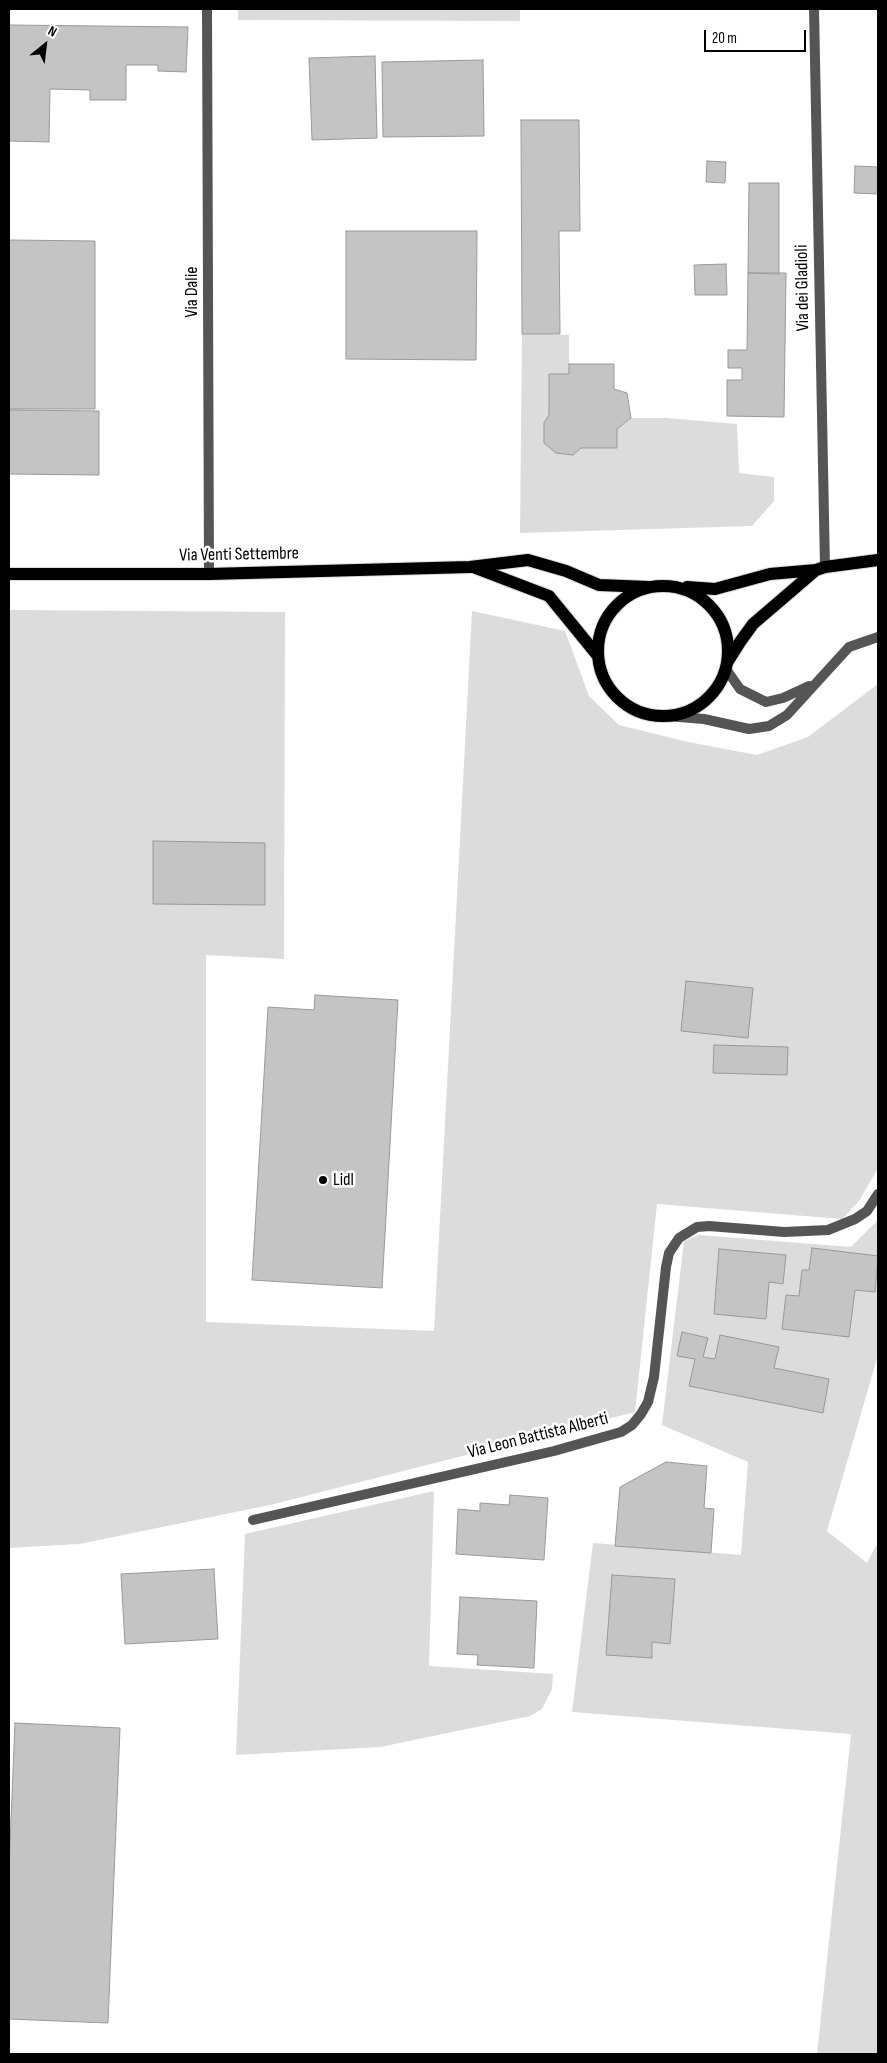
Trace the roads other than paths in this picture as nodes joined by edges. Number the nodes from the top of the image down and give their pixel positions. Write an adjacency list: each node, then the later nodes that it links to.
1 (207, 9): 7 (street, Via Dalie)
2 (814, 9): 5 (street, Via dei Gladioli)
3 (878, 560): 5 (main road, Via Venti Settembre)
4 (470, 566): 7 (main road, Via Venti Settembre); 9 (main road, Via Venti Settembre); 11 (main road, Via Venti Settembre)
5 (821, 569): 8 (main road, Via Venti Settembre); 12 (main road, Via Venti Settembre)
6 (9, 574): 7 (main road, Via Venti Settembre)
7 (209, 574)
8 (668, 585): 9 (main road, Via Venti Settembre); 12 (main road, Via Venti Settembre)
9 (649, 586): 11 (main road, Via Venti Settembre)
10 (878, 637): 13 (street)
11 (598, 656): 14 (main road, Via Venti Settembre)
12 (727, 666): 13 (street); 14 (main road, Via Venti Settembre)
13 (814, 683): 14 (street)
14 (667, 716)
15 (878, 1194): 16 (street, Via Leon Battista Alberti)
16 (253, 1520)

